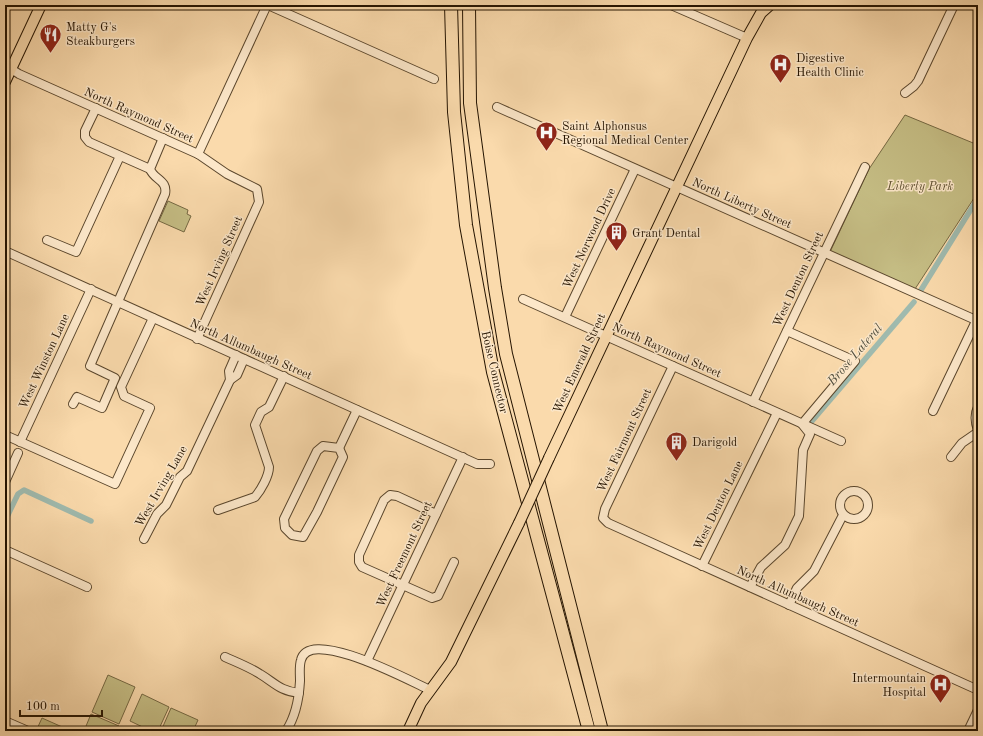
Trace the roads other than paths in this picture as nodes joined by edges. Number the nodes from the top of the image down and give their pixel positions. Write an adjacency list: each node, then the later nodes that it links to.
1 (41, 5): 9 (main road)
2 (268, 5): 10 (street); 16 (street)
3 (451, 5): 74 (highway, Boise Connector)
4 (469, 5): 82 (highway, Boise Connector)
5 (671, 5): 8 (street)
6 (770, 5): 8 (main road, West Emerald Street)
7 (954, 5): 12 (street)
8 (747, 38): 21 (main road, West Emerald Street)
9 (8, 67): 11 (main road); 14 (street, North Raymond Street)
10 (434, 79)
11 (5, 82)
12 (905, 93)
13 (497, 107): 20 (street, North Liberty Street)
14 (96, 108): 15 (street, North Raymond Street); 17 (street)
15 (162, 138): 16 (street, North Raymond Street); 19 (street)
16 (198, 154): 22 (street, North Raymond Street)
17 (120, 156): 19 (street); 23 (street)
18 (865, 167): 25 (street, West Denton Street)
19 (150, 169): 28 (street)
20 (635, 169): 21 (street, North Liberty Street); 29 (street, West Norwood Drive)
21 (677, 187): 25 (street, North Liberty Street); 33 (main road, West Emerald Street)
22 (259, 193): 34 (street, West Irving Street)
23 (47, 240)
24 (5, 251): 26 (street, North Allumbaugh Street)
25 (824, 253): 31 (street, North Liberty Street); 32 (street, West Denton Street)
26 (90, 289): 28 (street, North Allumbaugh Street); 50 (street, West Winston Lane)
27 (522, 299): 29 (street, North Raymond Street)
28 (118, 302): 30 (street, North Allumbaugh Street); 41 (street)
29 (565, 317): 33 (street, North Raymond Street)
30 (154, 318): 34 (street, North Allumbaugh Street); 50 (street)
31 (977, 320): 44 (street)
32 (787, 331): 40 (street, West Denton Street); 46 (street)
33 (606, 336): 37 (street, North Raymond Street); 71 (main road, West Emerald Street, bridge)
34 (197, 339): 35 (street, North Allumbaugh Street)
35 (236, 355): 36 (street, North Allumbaugh Street); 39 (street, West Irving Lane)
36 (244, 359): 38 (street, North Allumbaugh Street); 39 (street, West Irving Lane)
37 (672, 366): 40 (street, North Raymond Street); 60 (street, West Fairmont Street)
38 (284, 376): 43 (street, North Allumbaugh Street); 57 (street)
39 (230, 380): 61 (street, West Irving Lane)
40 (753, 402): 45 (street, North Raymond Street)
41 (74, 404)
42 (978, 407): 47 (street)
43 (357, 410): 51 (street); 53 (street, North Allumbaugh Street)
44 (933, 411)
45 (777, 413): 46 (street, North Raymond Street); 64 (street, West Denton Lane)
46 (802, 424): 49 (street, North Raymond Street); 66 (street)
47 (978, 431): 54 (street)
48 (5, 435): 50 (street)
49 (841, 441)
50 (20, 442)
51 (339, 448): 51 (street)
52 (18, 453): 56 (street)
53 (463, 457): 55 (street, North Allumbaugh Street); 58 (street, West Freemont Street)
54 (951, 458)
55 (490, 464)
56 (5, 482)
57 (218, 510)
58 (436, 514): 65 (street, West Freemont Street); 65 (street)
59 (843, 515): 68 (street)
60 (608, 523): 64 (street, North Allumbaugh Street)
61 (144, 539)
62 (5, 550): 67 (street)
63 (454, 562): 65 (street)
64 (702, 566): 66 (street, North Allumbaugh Street)
65 (403, 585): 70 (street, West Freemont Street)
66 (750, 587): 68 (street, North Allumbaugh Street)
67 (87, 588)
68 (789, 605): 72 (street, North Allumbaugh Street)
69 (225, 656): 73 (street)
70 (367, 661): 71 (street); 73 (street)
71 (430, 690): 79 (main road, West Emerald Street)
72 (978, 690)
73 (299, 693): 78 (street)
74 (579, 694): 80 (highway); 81 (highway, Boise Connector)
75 (978, 710): 83 (street)
76 (5, 721): 77 (street)
77 (28, 731)
78 (286, 731)
79 (408, 731)
80 (585, 731)
81 (589, 731)
82 (602, 731)
83 (968, 731)

